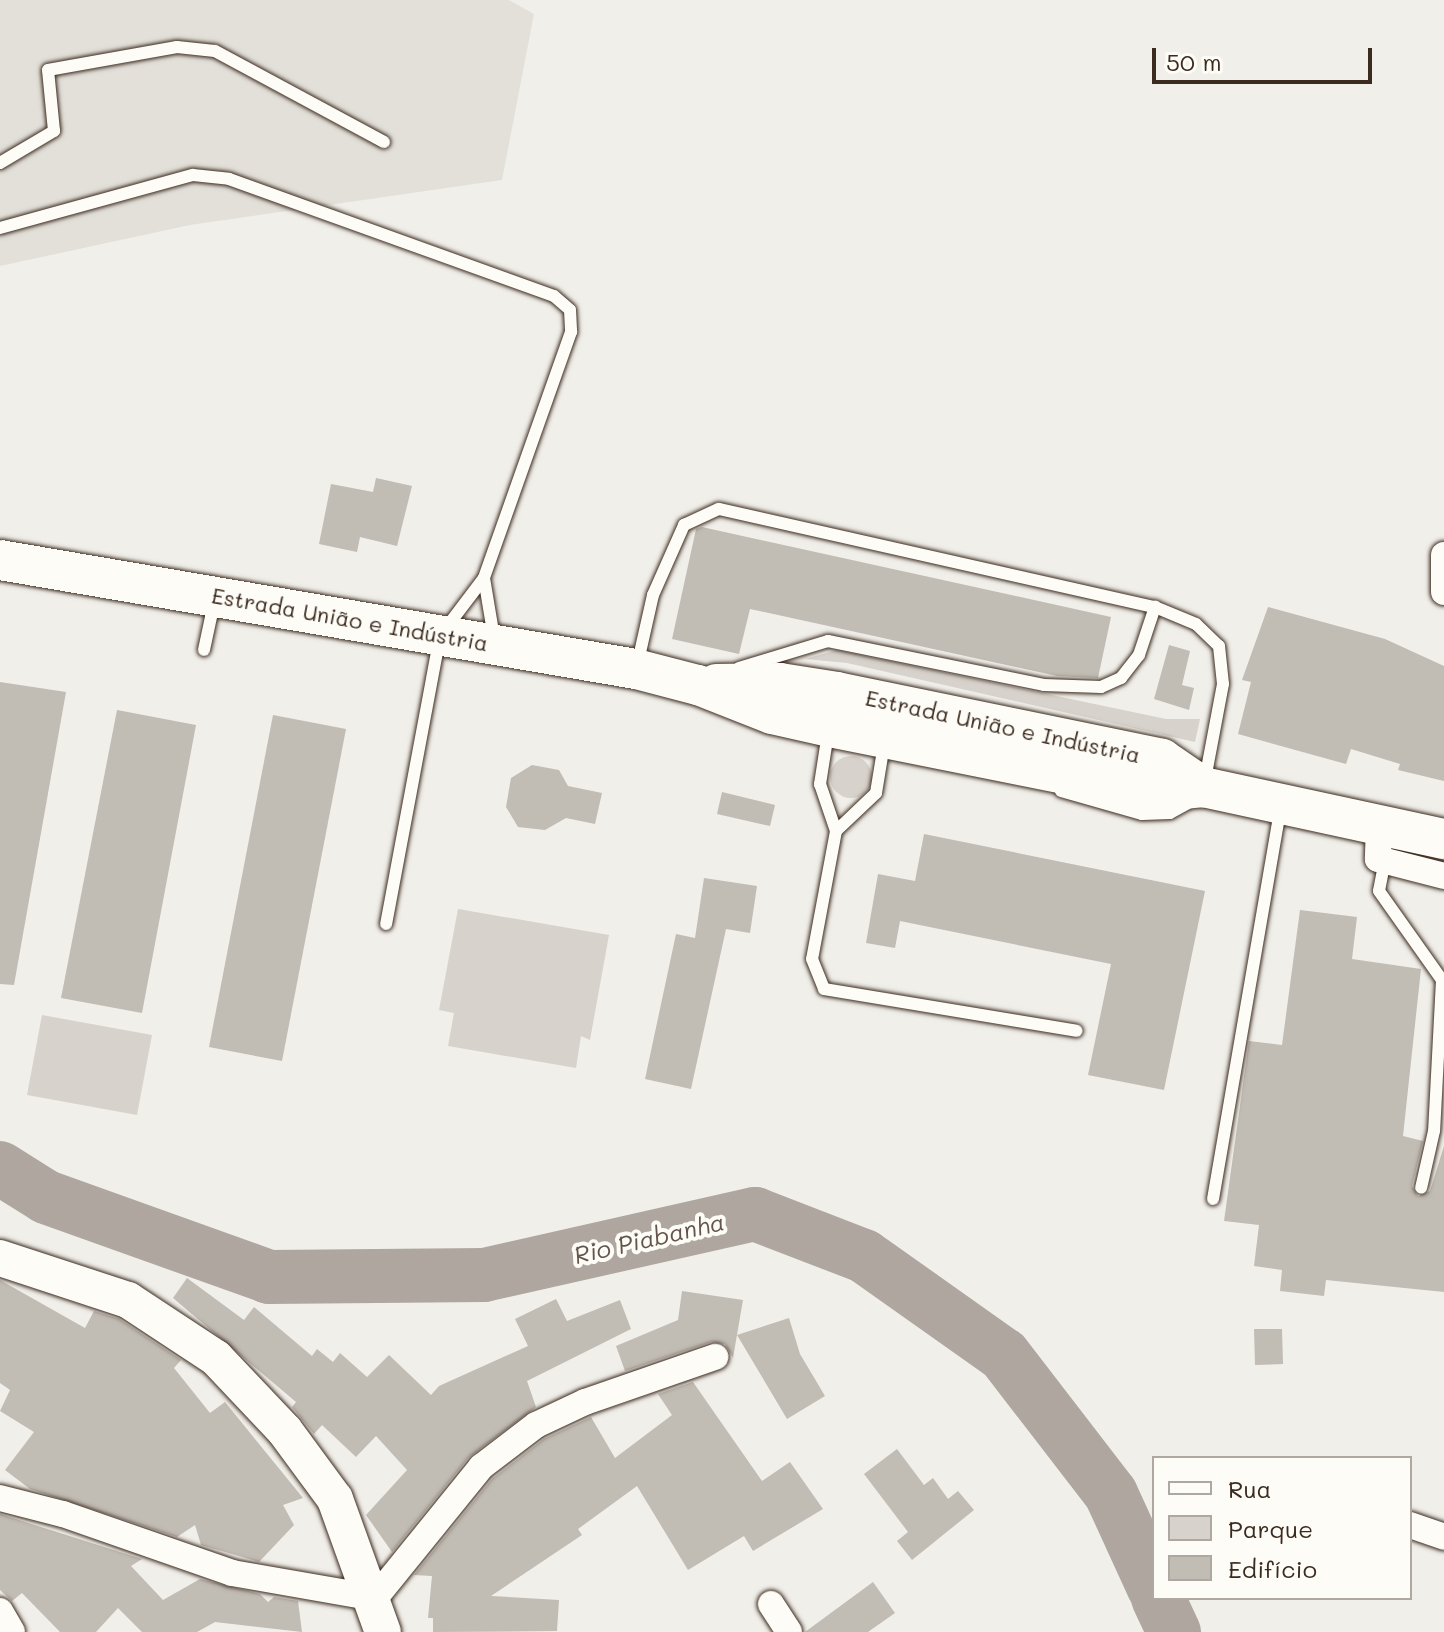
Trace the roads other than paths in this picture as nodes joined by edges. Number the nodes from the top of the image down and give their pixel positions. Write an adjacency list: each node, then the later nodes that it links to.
1 (384, 142): 2 (lane)
2 (0, 163)
3 (0, 228): 6 (lane)
4 (1444, 555): 7 (street)
5 (0, 560): 8 (main road, Estrada União e Indústria)
6 (484, 578): 10 (lane); 11 (lane)
7 (1444, 592)
8 (215, 596): 10 (main road, Estrada União e Indústria); 12 (lane)
9 (1155, 607): 13 (lane); 14 (lane); 17 (lane)
10 (440, 636): 11 (main road, Estrada União e Indústria); 24 (lane)
11 (495, 644): 13 (main road, Estrada União e Indústria)
12 (204, 650)
13 (636, 669): 14 (main road, Estrada União e Indústria)
14 (698, 685): 15 (main road, Estrada União e Indústria)
15 (833, 710): 16 (main road, Estrada União e Indústria); 20 (lane)
16 (889, 720): 17 (main road, Estrada União e Indústria); 17 (main road, Estrada União e Indústria); 20 (lane)
17 (1203, 787): 18 (main road, Estrada União e Indústria)
18 (1282, 803): 19 (main road, Estrada União e Indústria); 27 (lane)
19 (1379, 825): 21 (main road, Estrada União e Indústria); 22 (street)
20 (836, 831): 25 (lane)
21 (1444, 839)
22 (1384, 865): 23 (street); 26 (lane)
23 (1444, 876)
24 (386, 924)
25 (1077, 1031)
26 (1421, 1188)
27 (1213, 1199)
28 (0, 1258): 35 (street)
29 (715, 1357): 35 (street)
30 (0, 1498): 35 (street)
31 (1412, 1526): 32 (street)
32 (1444, 1537)
33 (771, 1604): 37 (street)
34 (0, 1611): 36 (street)
35 (379, 1615)
36 (12, 1632)
37 (789, 1632)

